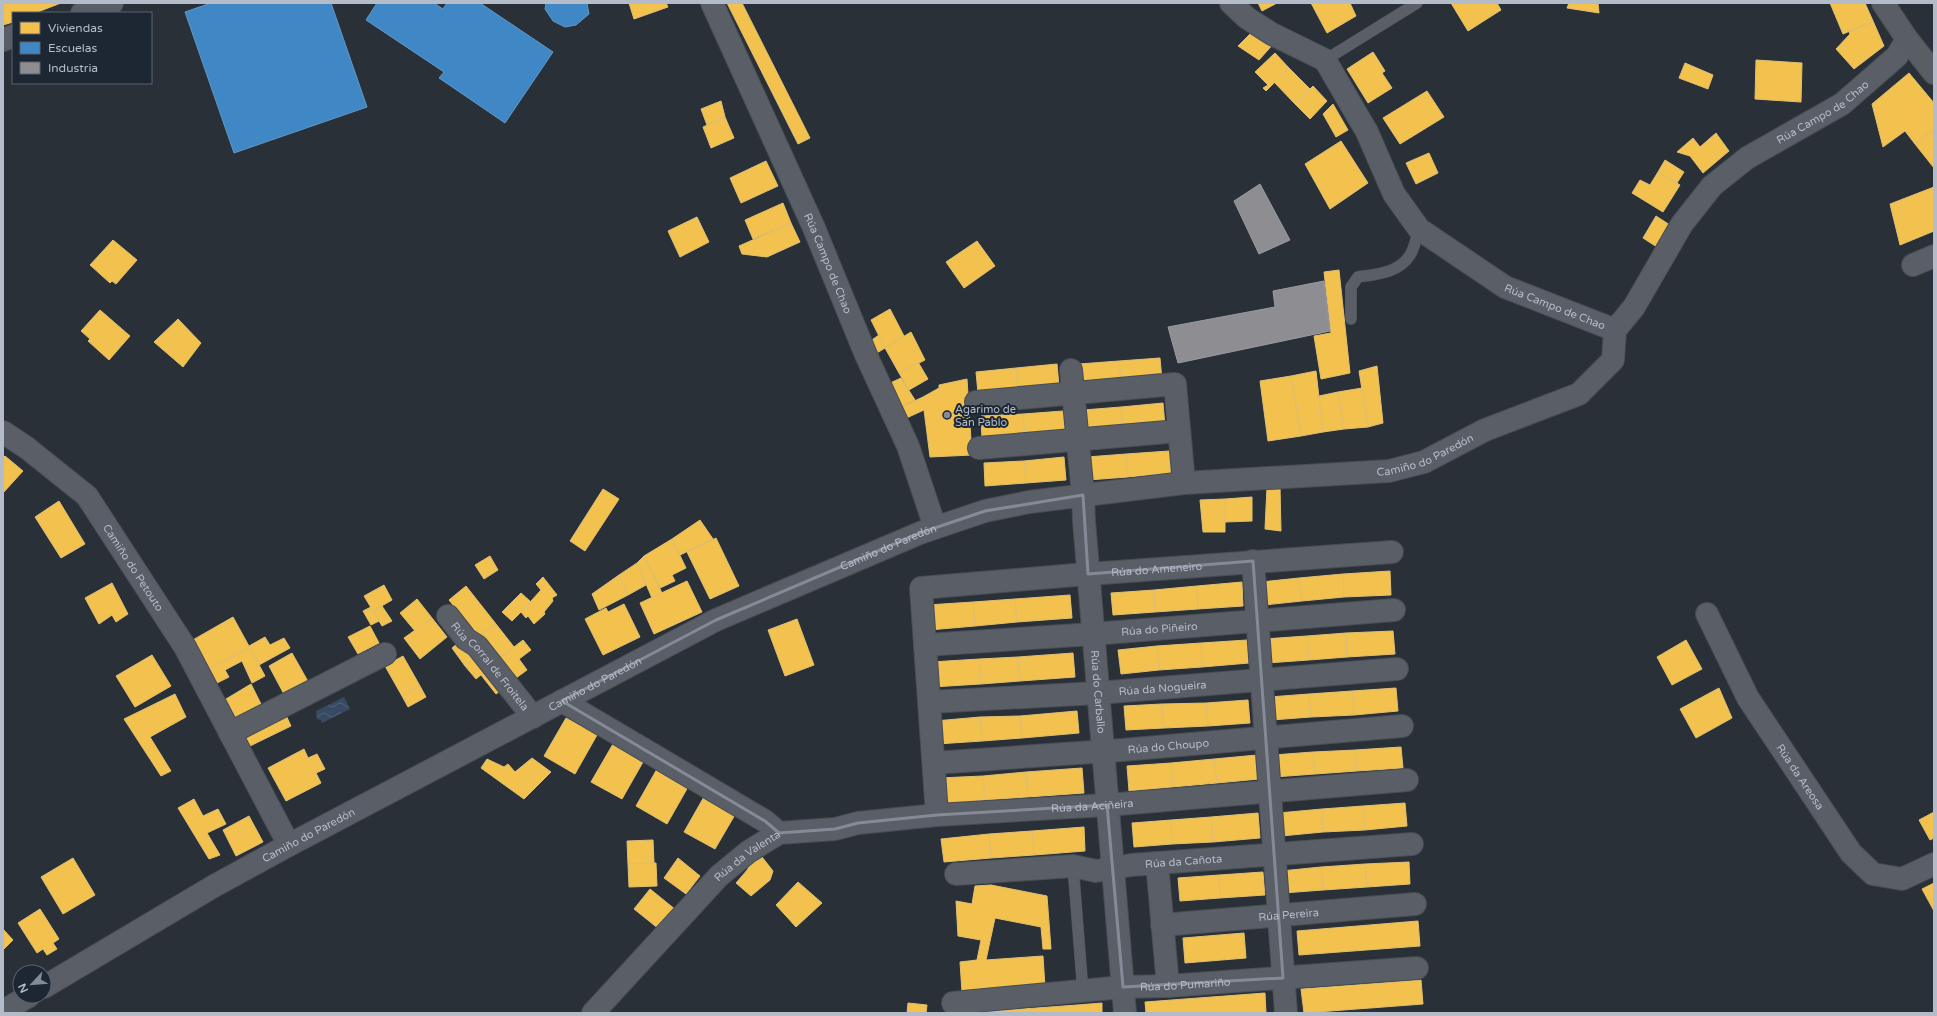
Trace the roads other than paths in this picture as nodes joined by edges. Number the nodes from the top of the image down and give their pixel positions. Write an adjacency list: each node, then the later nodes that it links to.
1 (112, 3): 6 (street)
2 (712, 3): 24 (street, Rúa Campo de Chao)
3 (1231, 3): 8 (street)
4 (1417, 3): 8 (lane)
5 (1883, 3): 7 (street)
6 (85, 12)
7 (1907, 39): 9 (street); 14 (street, Rúa Campo de Chao)
8 (1325, 60): 10 (street, Rúa Campo de Chao)
9 (1934, 73)
10 (1419, 228): 13 (lane); 14 (street, Rúa Campo de Chao)
11 (1934, 256): 12 (street)
12 (1913, 265)
13 (1351, 319)
14 (1615, 330): 22 (street, Camiño do Paredón)
15 (1071, 370): 16 (street, Rúa do Carballo)
16 (1073, 394): 17 (street); 18 (street); 20 (street, Rúa do Carballo)
17 (976, 402)
18 (1179, 431): 20 (street); 22 (street)
19 (3, 432): 42 (street, Camiño do Petouto)
20 (1077, 440): 21 (street); 23 (street, Rúa do Carballo)
21 (979, 448)
22 (1184, 483): 23 (street, Camiño do Paredón)
23 (1083, 495): 24 (street, Camiño do Paredón); 27 (street, Rúa do Carballo)
24 (935, 527): 38 (street, Camiño do Paredón)
25 (1392, 552): 26 (street, Rúa do Ameneiro)
26 (1253, 562): 27 (street, Rúa do Ameneiro); 31 (street)
27 (1088, 574): 32 (street, Rúa do Carballo); 33 (street, Rúa do Ameneiro)
28 (1394, 610): 31 (street, Rúa do Piñeiro)
29 (1707, 614): 55 (street, Rúa da Areosa)
30 (448, 616): 40 (street, Rúa Corral de Froitela)
31 (1258, 621): 32 (street, Rúa do Piñeiro); 36 (street)
32 (1093, 634): 33 (street, Rúa do Piñeiro); 37 (street, Rúa do Carballo)
33 (925, 644): 39 (street)
34 (385, 654): 42 (street)
35 (1397, 669): 36 (street, Rúa da Nogueira)
36 (1262, 679): 37 (street, Rúa da Nogueira); 43 (street)
37 (1098, 693): 39 (street, Rúa da Nogueira); 44 (street, Rúa do Carballo)
38 (562, 701): 40 (street, Camiño do Paredón); 50 (street, Rúa da Valenta)
39 (928, 702): 45 (street)
40 (532, 717): 52 (street, Camiño do Paredón)
41 (1402, 726): 43 (street, Rúa do Choupo)
42 (230, 733): 52 (street, Camiño do Petouto)
43 (1266, 738): 44 (street, Rúa do Choupo); 47 (street)
44 (1103, 751): 45 (street, Rúa do Choupo); 48 (street, Rúa do Carballo)
45 (934, 762): 49 (street)
46 (1407, 780): 47 (street, Rúa da Aciñeira)
47 (1270, 790): 48 (street, Rúa da Aciñeira); 53 (street)
48 (1107, 805): 49 (street, Rúa da Aciñeira); 57 (street, Rúa do Carballo)
49 (937, 815): 50 (street, Rúa da Aciñeira)
50 (779, 833): 71 (street, Rúa da Valenta)
51 (1412, 844): 53 (street, Rúa da Cañota)
52 (289, 845): 64 (street, Camiño do Paredón)
53 (1275, 855): 54 (street, Rúa da Cañota); 60 (street)
54 (1157, 863): 57 (street, Rúa da Cañota); 61 (street)
55 (1934, 864)
56 (1073, 866): 57 (street, Rúa da Cañota); 58 (street, Rúa da Cañota); 67 (lane)
57 (1112, 870): 66 (street, Rúa do Carballo)
58 (956, 874)
59 (1415, 904): 60 (street, Rúa Pereira)
60 (1279, 916): 61 (street, Rúa Pereira); 63 (street)
61 (1162, 925): 65 (street)
62 (1417, 968): 63 (street, Rúa do Pumariño)
63 (1283, 978): 65 (street, Rúa do Pumariño); 73 (street)
64 (52, 982)
65 (1168, 986): 66 (street, Rúa do Pumariño)
66 (1123, 987): 67 (street, Rúa do Pumariño); 72 (street, Rúa do Carballo)
67 (1083, 992): 68 (street, Rúa do Pumariño)
68 (953, 1003)
69 (15, 1004): 70 (street)
70 (3, 1011)
71 (593, 1013)
72 (1125, 1013)
73 (1286, 1013)

